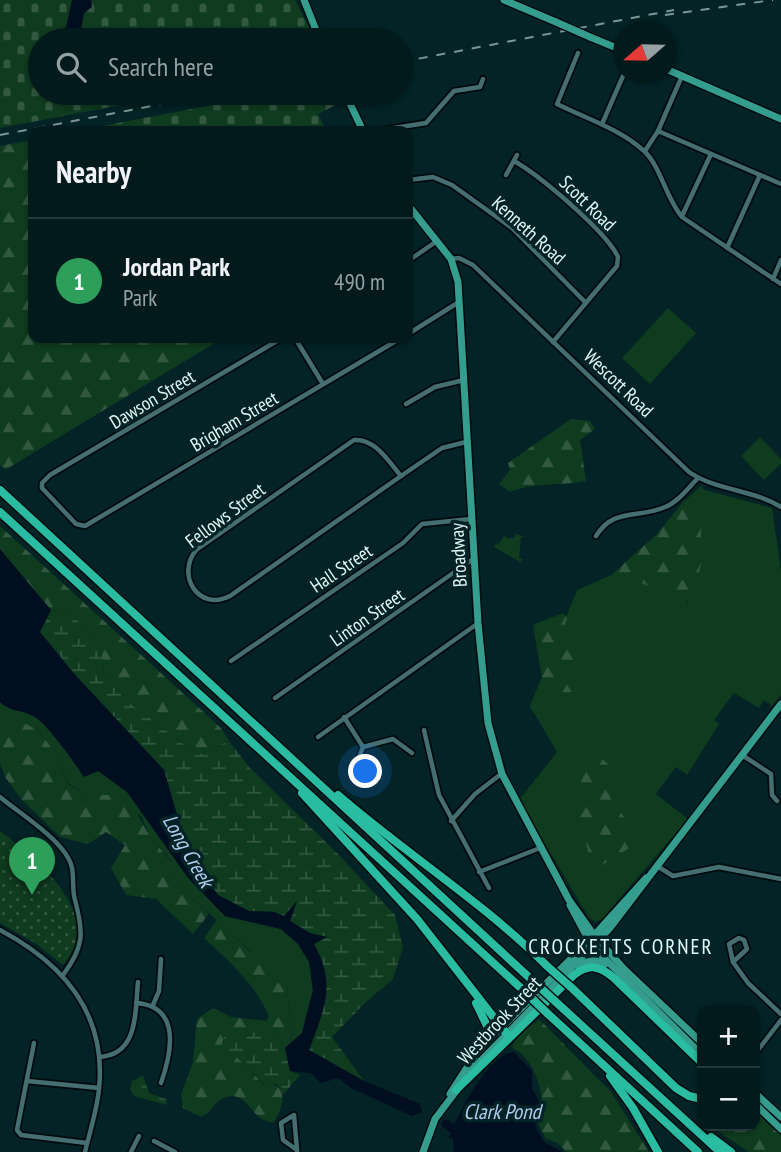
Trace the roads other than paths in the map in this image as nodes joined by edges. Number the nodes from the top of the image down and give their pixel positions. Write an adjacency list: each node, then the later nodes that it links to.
1 (504, 0): 4 (main road, bridge)
2 (303, 2): 3 (main road)
3 (315, 28)
4 (613, 46)
5 (578, 53): 12 (street)
6 (676, 73): 7 (main road)
7 (682, 76): 11 (main road); 15 (street)
8 (483, 79): 14 (street)
9 (619, 84): 12 (street)
10 (351, 105): 13 (main road)
11 (781, 119)
12 (601, 124): 16 (street)
13 (361, 126)
14 (411, 126)
15 (658, 131): 16 (street); 17 (street)
16 (645, 152): 25 (street)
17 (712, 154): 21 (street); 25 (street)
18 (517, 155): 19 (street)
19 (514, 161): 20 (street); 34 (street, Scott Road)
20 (506, 175)
21 (760, 175): 23 (street); 27 (street)
22 (413, 179): 34 (street, Kenneth Road)
23 (781, 184)
24 (413, 211): 26 (main road, Broadway)
25 (682, 217): 27 (street)
26 (437, 241): 28 (street); 29 (main road, Broadway)
27 (727, 248): 31 (street)
28 (413, 258)
29 (451, 259): 33 (main road, Broadway); 36 (street, Wescott Road)
30 (781, 260): 31 (street)
31 (773, 279): 32 (street)
32 (781, 284)
33 (459, 302): 35 (street); 40 (main road, Broadway)
34 (586, 303): 36 (street, Scott Road)
35 (413, 331)
36 (553, 342): 45 (street, Wescott Road)
37 (274, 343): 50 (street, Dawson Street)
38 (298, 343): 41 (street)
39 (393, 343): 41 (street, Brigham Street)
40 (464, 380): 42 (street); 43 (main road, Broadway)
41 (323, 384): 50 (street, Brigham Street)
42 (406, 404)
43 (467, 442): 44 (street, Fellows Street); 49 (main road, Broadway)
44 (401, 476): 44 (street, Fellows Street)
45 (698, 478): 47 (street, Wescott Road); 51 (street)
46 (0, 490): 56 (highway)
47 (781, 507)
48 (0, 512): 66 (highway)
49 (472, 519): 52 (main road, Broadway); 54 (street, Hall Street)
50 (80, 526)
51 (596, 536)
52 (474, 558): 53 (main road, Broadway); 55 (street, Linton Street)
53 (478, 623): 58 (street); 65 (main road, Broadway)
54 (231, 661)
55 (275, 698)
56 (231, 703): 102 (highway, bridge); 106 (highway, bridge)
57 (781, 704): 63 (main road, Westbrook Street)
58 (344, 717): 60 (street); 61 (street)
59 (424, 730): 69 (street)
60 (318, 737)
61 (363, 747): 62 (street); 64 (street)
62 (412, 753)
63 (742, 755): 68 (street); 71 (main road, Westbrook Street)
64 (358, 760)
65 (502, 774): 69 (street); 70 (main road, Broadway)
66 (294, 782): 77 (highway); 96 (highway, bridge)
67 (0, 797): 82 (street)
68 (777, 802)
69 (451, 821): 72 (street)
70 (540, 848): 72 (street); 76 (main road, Broadway)
71 (657, 866): 73 (street); 76 (main road, Westbrook Street)
72 (479, 872): 74 (street)
73 (781, 879)
74 (489, 888)
75 (0, 930): 82 (street)
76 (593, 941): 80 (main road, Broadway); 81 (main road, Westbrook Street); 88 (main road, Westbrook Street); 89 (main road, Broadway)
77 (444, 953): 88 (highway); 91 (highway)
78 (161, 959): 85 (street)
79 (733, 962): 79 (street); 86 (street)
80 (614, 970): 81 (main road); 93 (main road, Broadway)
81 (564, 973): 88 (main road, Westbrook Street)
82 (63, 975): 94 (street)
83 (138, 982): 84 (street)
84 (136, 1003): 85 (street); 94 (street)
85 (153, 1005): 98 (street)
86 (781, 1014)
87 (781, 1020): 92 (street)
88 (504, 1030): 91 (main road, Westbrook Street); 100 (main road, Westbrook Street)
89 (697, 1038)
90 (34, 1043): 97 (street)
91 (482, 1046): 105 (main road, Westbrook Street)
92 (760, 1047)
93 (697, 1050)
94 (99, 1057): 99 (street)
95 (697, 1058): 100 (highway)
96 (600, 1062): 118 (highway); 119 (highway)
97 (27, 1081): 99 (street); 112 (street)
98 (161, 1083)
99 (99, 1088): 112 (street)
100 (456, 1090): 105 (main road, Westbrook Street)
101 (697, 1093): 102 (highway)
102 (689, 1096): 103 (highway)
103 (697, 1098)
104 (760, 1098): 108 (main road)
105 (447, 1101): 117 (main road, Westbrook Street)
106 (672, 1107): 120 (highway); 121 (highway)
107 (760, 1109): 109 (main road)
108 (781, 1117)
109 (781, 1129)
110 (139, 1136): 115 (street)
111 (154, 1141): 116 (street)
112 (87, 1143): 114 (street)
113 (297, 1151): 113 (street)
114 (85, 1152)
115 (131, 1152)
116 (175, 1152)
117 (423, 1152)
118 (658, 1152)
119 (698, 1152)
120 (720, 1152)
121 (731, 1152)

